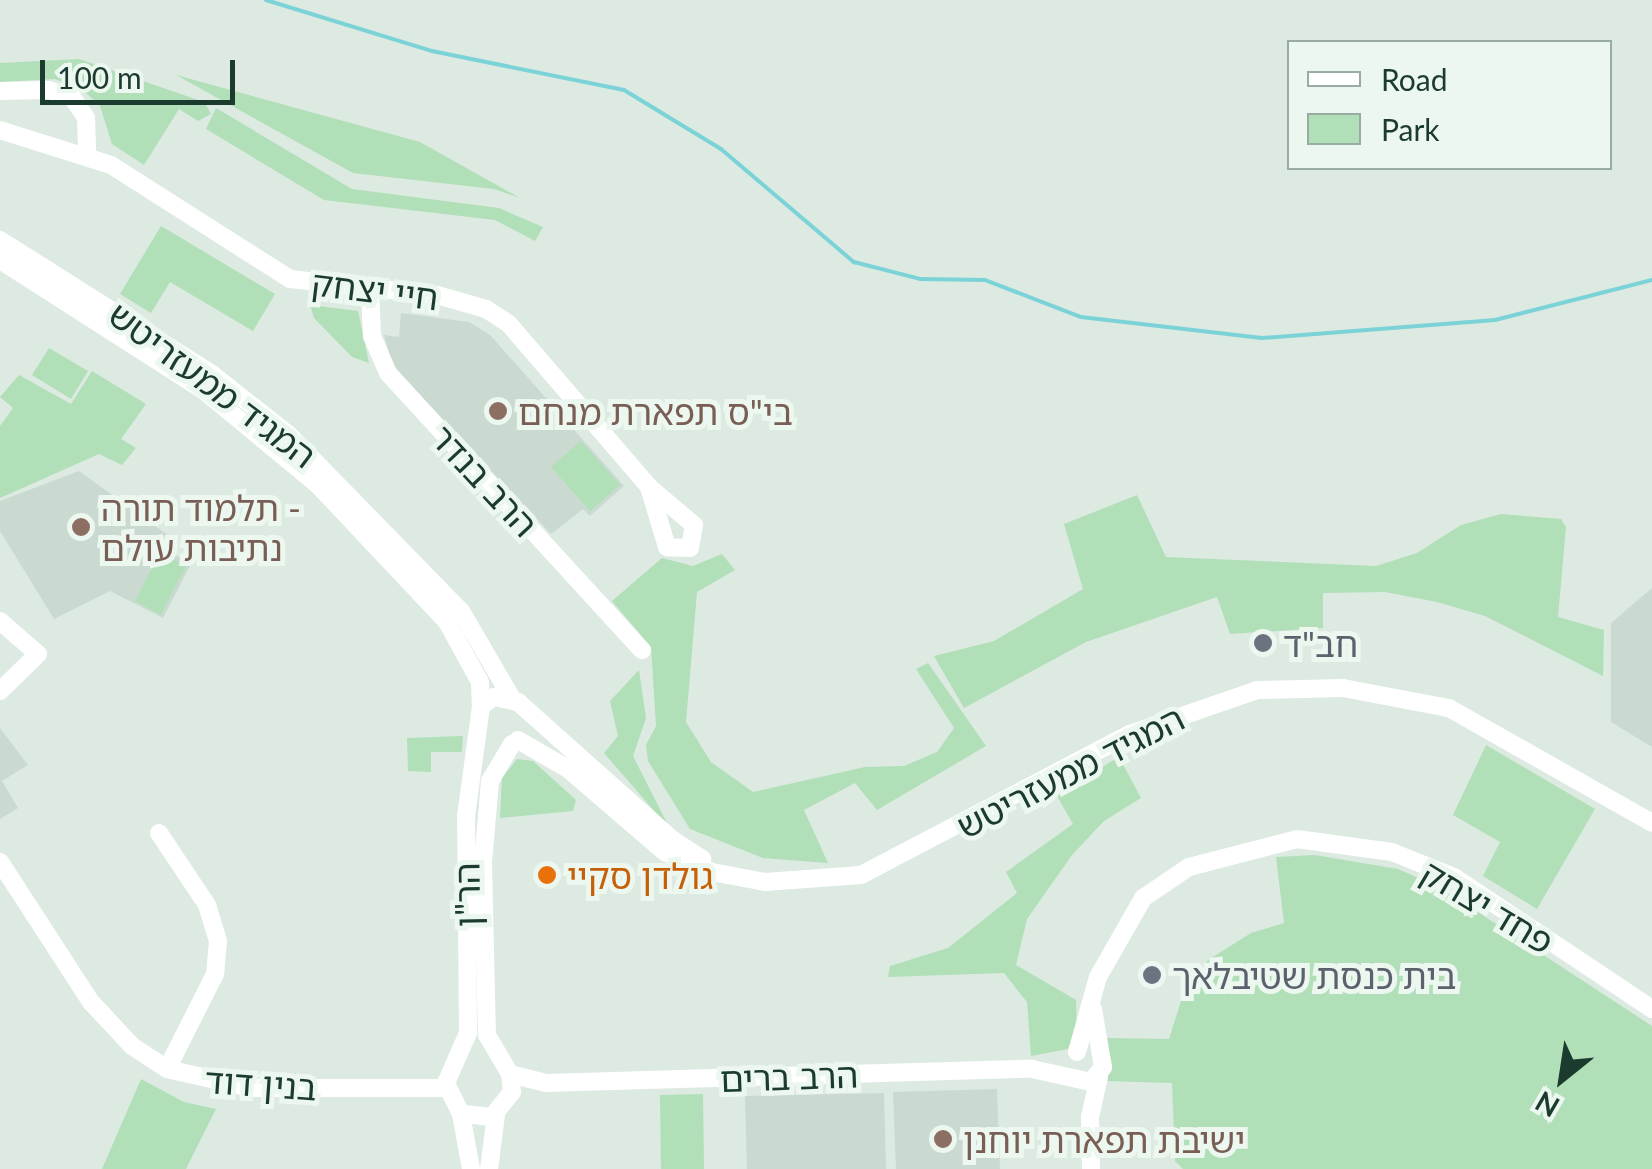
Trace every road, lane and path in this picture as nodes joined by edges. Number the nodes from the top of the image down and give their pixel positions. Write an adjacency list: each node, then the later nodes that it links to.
1 (0, 91): 3 (street)
2 (0, 130): 3 (street, חיי יצחק)
3 (87, 154): 6 (street, חיי יצחק)
4 (0, 240): 11 (street, המגיד ממעזריטש)
5 (0, 260): 12 (street, המגיד ממעזריטש)
6 (370, 290): 7 (street, חיי יצחק); 9 (street, הרב בנדר)
7 (672, 523)
8 (0, 620): 10 (street)
9 (642, 650)
10 (0, 691)
11 (517, 703): 12 (street); 14 (street); 18 (street, המגיד ממעזריטש)
12 (481, 706): 13 (street)
13 (477, 727): 14 (street); 23 (street, הר"ן)
14 (515, 742): 18 (street, המגיד ממעזריטש); 25 (street, הר"ן)
15 (1651, 820): 18 (street, המגיד ממעזריטש)
16 (158, 833): 24 (street)
17 (0, 862): 24 (street, בנין דוד)
18 (765, 882)
19 (1092, 1004): 20 (street, פחד יצחק); 21 (street, פחד יצחק); 22 (street, פחד יצחק)
20 (1652, 1009)
21 (1076, 1053): 22 (street); 26 (street, הרב ברים); 28 (street, פחד יצחק)
22 (1098, 1053): 27 (street, פחד יצחק)
23 (456, 1062): 25 (street); 30 (street)
24 (168, 1068): 30 (street, בנין דוד)
25 (505, 1068): 29 (street, הרב ברים); 31 (street)
26 (1032, 1069): 28 (street, הרב ברים); 29 (street, הרב ברים)
27 (1099, 1076): 28 (street); 34 (street)
28 (1076, 1078): 34 (street)
29 (546, 1083): 31 (street, הרב ברים)
30 (446, 1088): 32 (street)
31 (511, 1096): 33 (street)
32 (461, 1114): 33 (street); 35 (street)
33 (496, 1115): 36 (street)
34 (1090, 1118): 37 (street)
35 (471, 1169)
36 (488, 1169)
37 (1092, 1169)

